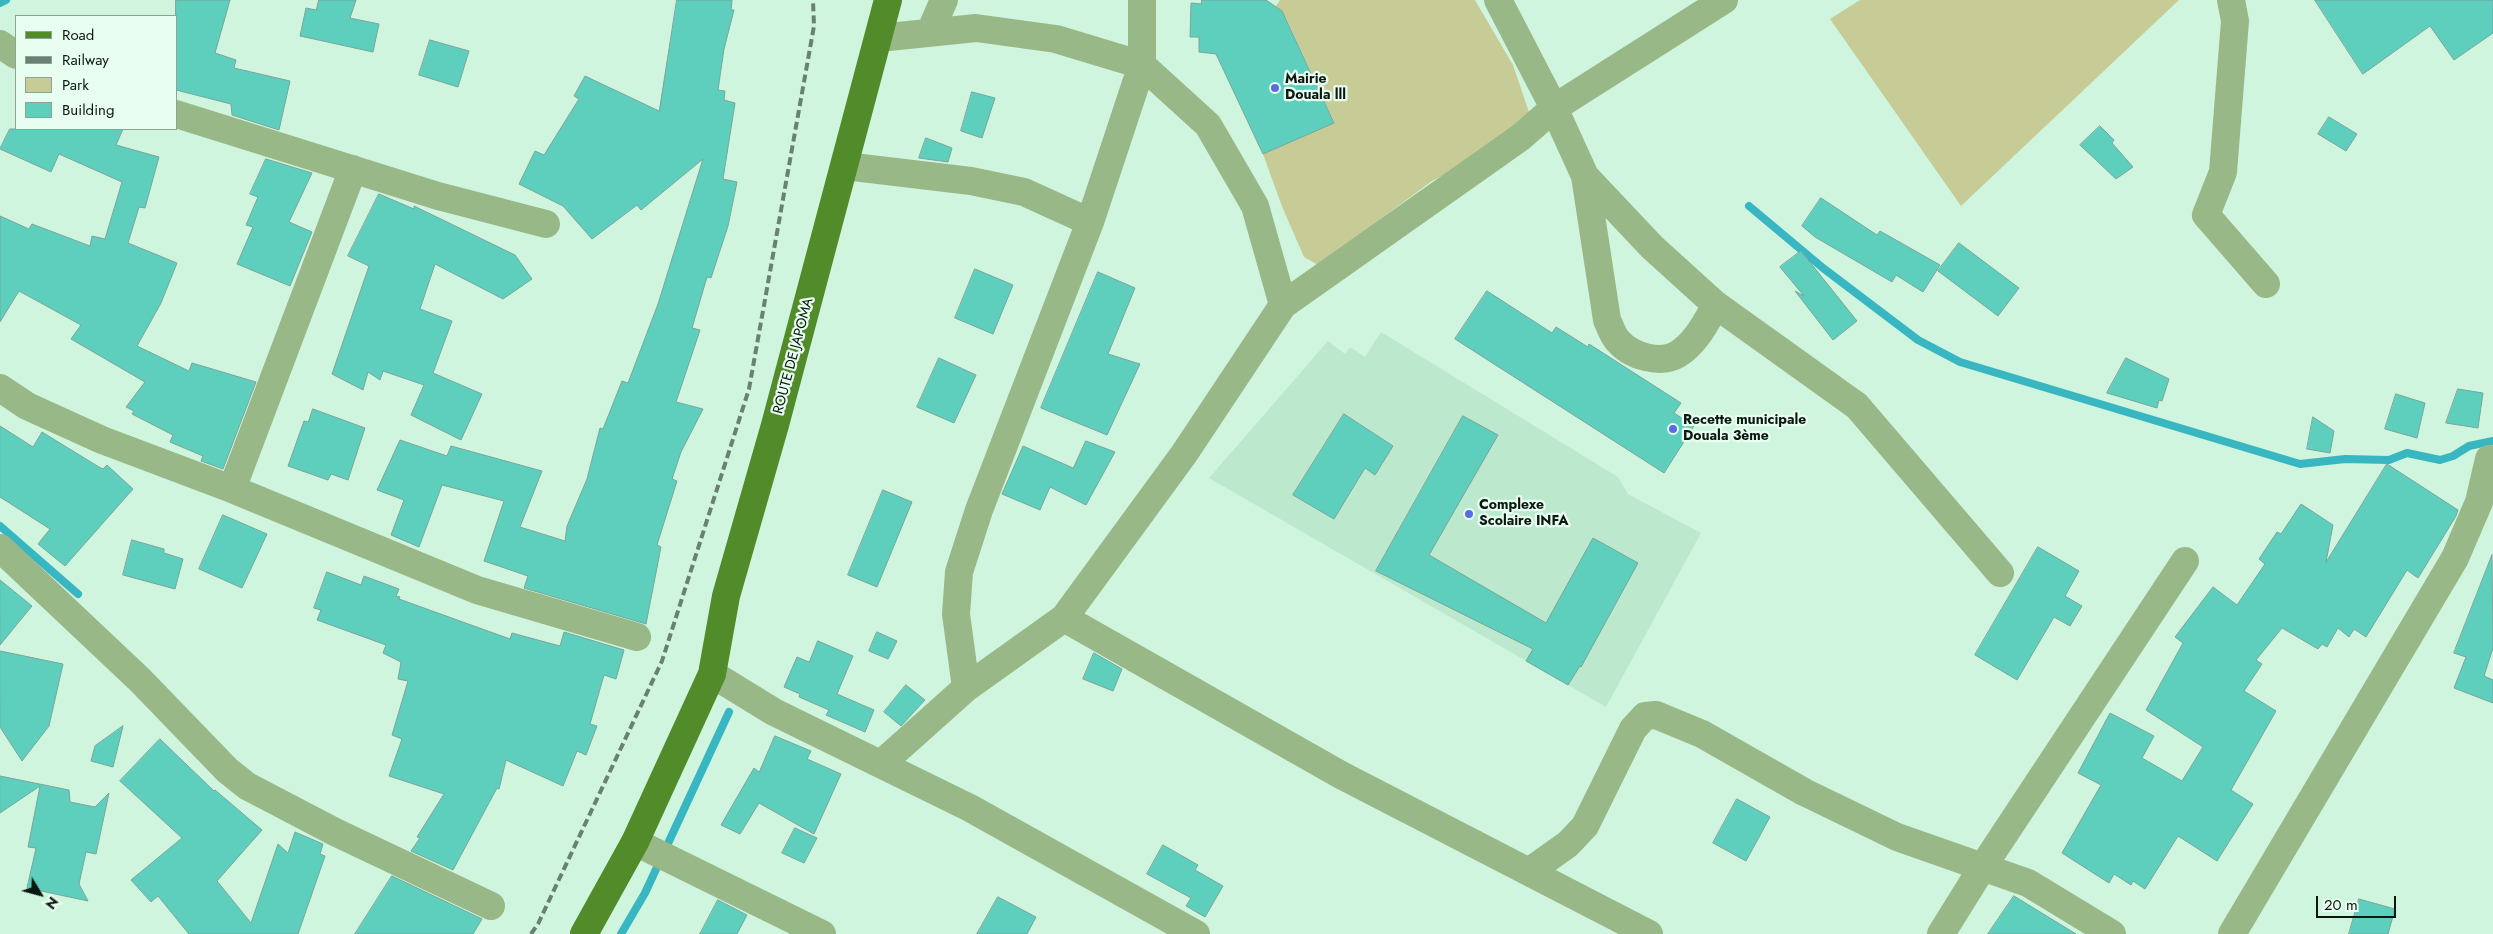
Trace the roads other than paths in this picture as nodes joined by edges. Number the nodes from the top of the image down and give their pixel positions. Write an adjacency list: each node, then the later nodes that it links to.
1 (888, 0): 8 (main road, ROUTE DE JAPOMA)
2 (944, 0): 7 (street)
3 (1142, 0): 11 (street)
4 (1498, 0): 12 (street)
5 (1724, 0): 12 (street)
6 (2231, 0): 19 (street)
7 (930, 32): 8 (street); 11 (street)
8 (879, 38): 14 (main road, ROUTE DE JAPOMA)
9 (0, 44): 10 (street)
10 (15, 54)
11 (1142, 65): 17 (street); 20 (street)
12 (1554, 108): 16 (street); 20 (street)
13 (178, 115): 15 (street)
14 (845, 166): 17 (street); 30 (main road, ROUTE DE JAPOMA)
15 (353, 169): 18 (street); 24 (street)
16 (1585, 176): 21 (street); 21 (street)
17 (1090, 222): 31 (street)
18 (546, 224)
19 (2266, 284)
20 (1283, 305): 28 (street)
21 (1716, 305): 27 (street)
22 (0, 388): 24 (street)
23 (2489, 459): 43 (street)
24 (232, 489): 29 (street)
25 (0, 548): 36 (street)
26 (2185, 561): 34 (street)
27 (2000, 573)
28 (1064, 618): 31 (street); 35 (street)
29 (637, 637)
30 (712, 674): 32 (street); 33 (main road, ROUTE DE JAPOMA)
31 (966, 688): 32 (street)
32 (881, 764): 39 (street)
33 (635, 842): 37 (main road, ROUTE DE JAPOMA); 38 (street)
34 (1982, 868): 35 (street); 41 (street); 42 (street)
35 (1530, 871): 40 (street)
36 (491, 906)
37 (584, 934)
38 (822, 934)
39 (1196, 934)
40 (1649, 934)
41 (1941, 934)
42 (2112, 934)
43 (2232, 934)

